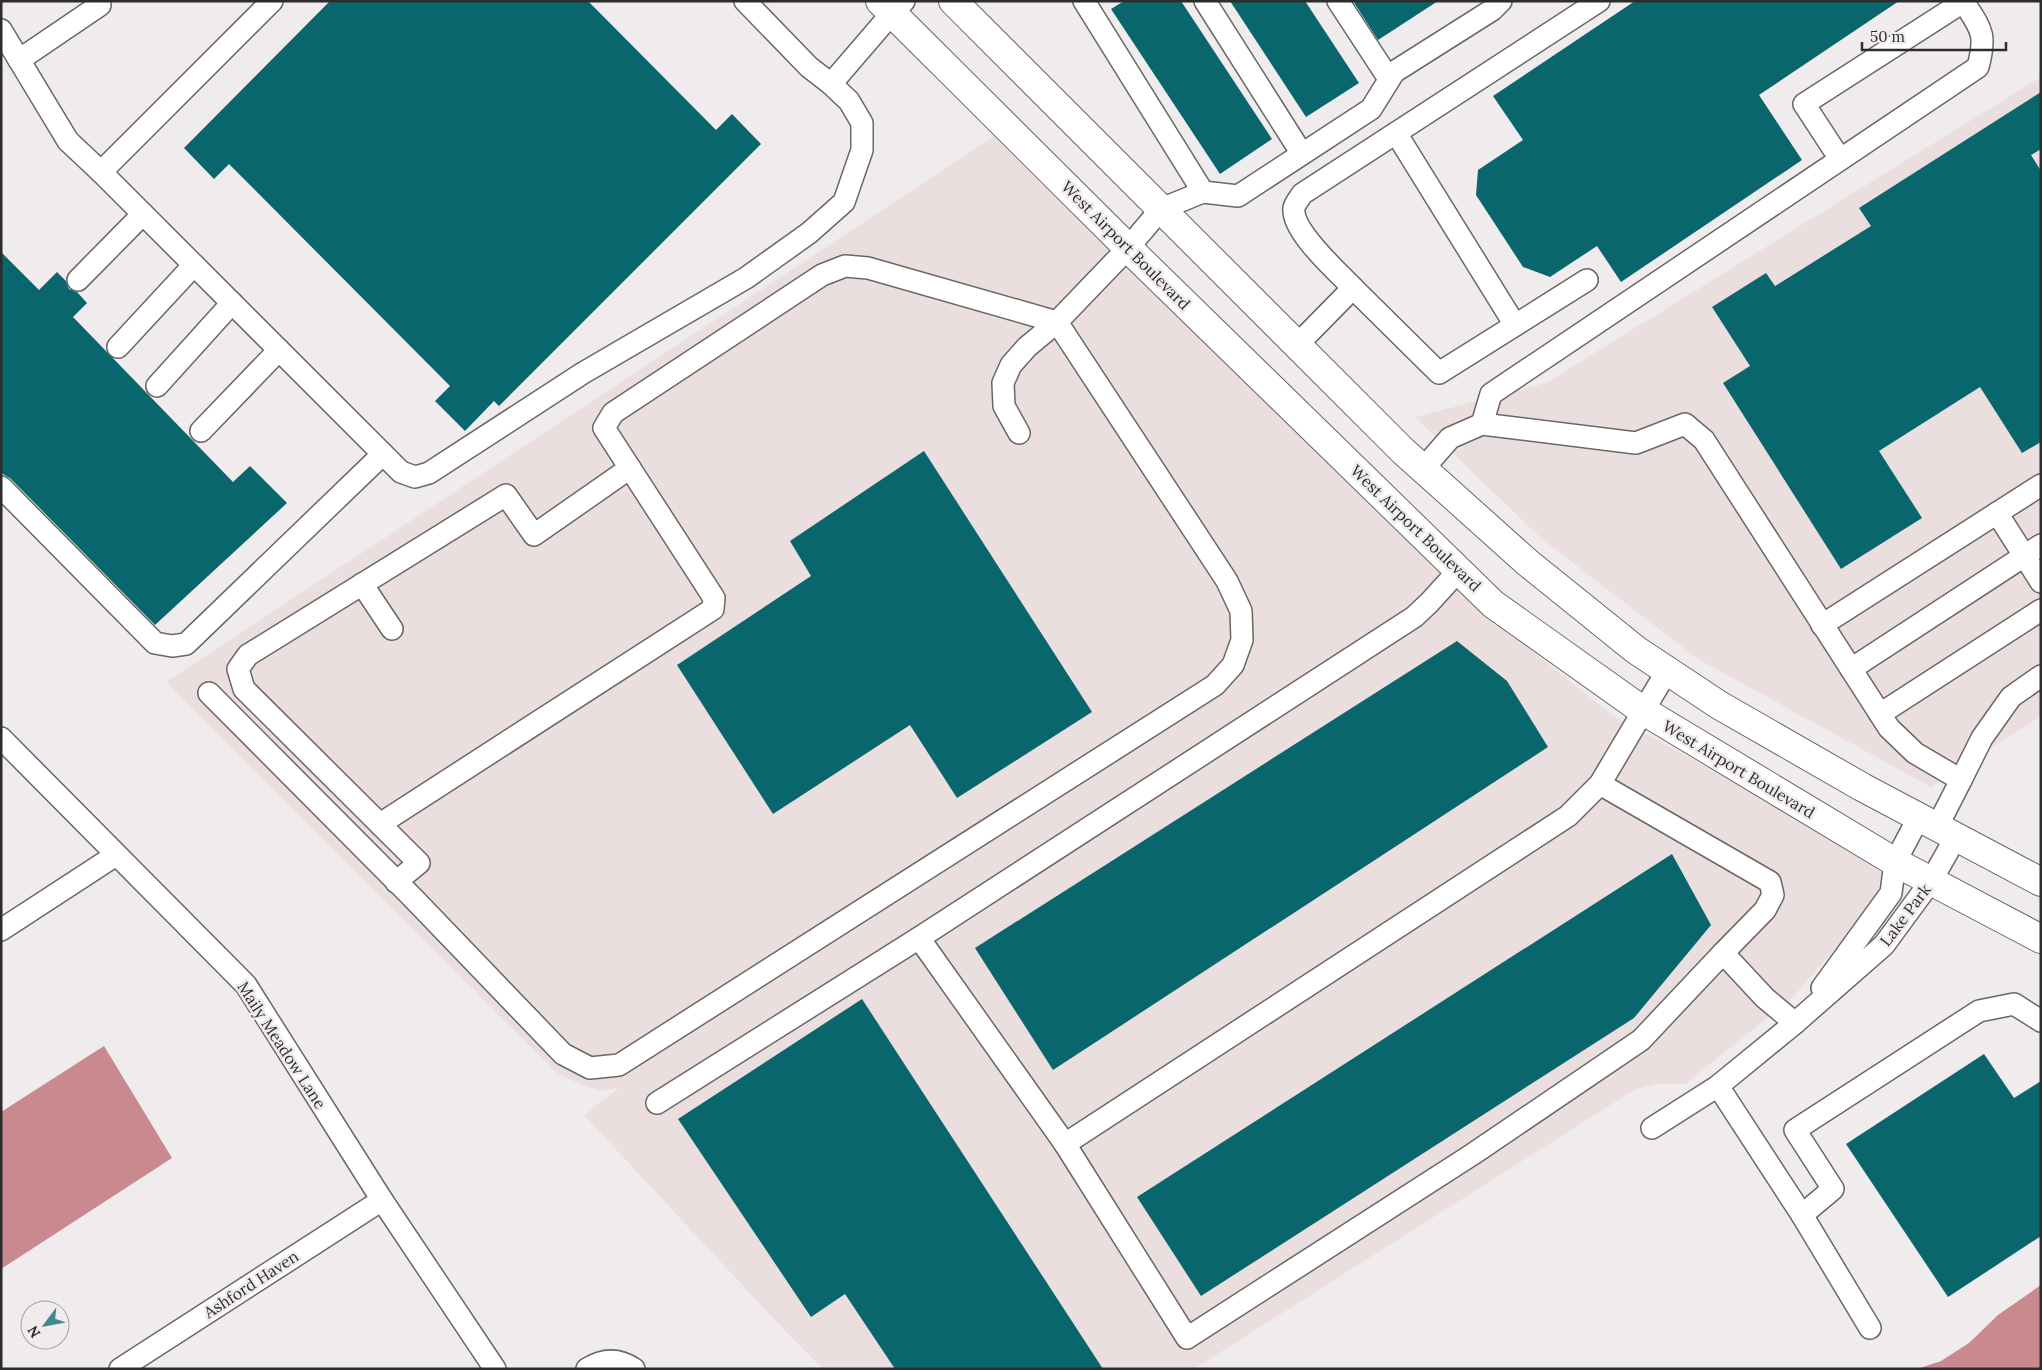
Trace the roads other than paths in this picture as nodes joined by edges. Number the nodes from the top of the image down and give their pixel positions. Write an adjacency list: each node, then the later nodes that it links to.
1 (272, 1): 19 (street)
2 (745, 1): 15 (street)
3 (953, 1): 21 (main road)
4 (1084, 1): 20 (street)
5 (1205, 1): 17 (street)
6 (1338, 1): 14 (street)
7 (1501, 1): 14 (street)
8 (1599, 1): 16 (street)
9 (1963, 1): 18 (street); 18 (street)
10 (100, 5): 13 (street)
11 (892, 5): 15 (street); 23 (main road, West Airport Boulevard)
12 (1, 30): 13 (street)
13 (19, 60): 19 (street)
14 (1389, 79): 17 (street)
15 (831, 84): 38 (street)
16 (1396, 133): 27 (street); 30 (street)
17 (1302, 154): 20 (street)
18 (1840, 160): 35 (street)
19 (101, 172): 22 (street)
20 (1203, 192): 21 (street)
21 (1161, 209): 23 (street); 31 (main road)
22 (143, 214): 24 (street); 25 (street)
23 (1128, 248): 29 (street); 45 (main road, West Airport Boulevard)
24 (194, 265): 28 (street); 32 (street)
25 (78, 280)
26 (1587, 280): 30 (street)
27 (1353, 288): 30 (street); 31 (street)
28 (232, 303): 33 (street); 34 (street)
29 (1056, 322): 37 (street); 39 (street); 65 (street)
30 (1515, 325)
31 (1297, 345): 40 (main road)
32 (118, 347)
33 (279, 350): 36 (street); 38 (street)
34 (157, 386)
35 (1482, 424): 40 (street); 49 (street)
36 (201, 431)
37 (1019, 433)
38 (382, 454): 42 (street)
39 (630, 468): 47 (street); 60 (street)
40 (1423, 469): 52 (main road)
41 (2041, 485): 43 (street)
42 (1, 487)
43 (1997, 513): 44 (street); 49 (street)
44 (2032, 550): 46 (street); 51 (street)
45 (1459, 570): 55 (main road, West Airport Boulevard); 68 (street)
46 (2041, 582)
47 (362, 584): 50 (street); 60 (street)
48 (2041, 610): 56 (street)
49 (1822, 625): 51 (street)
50 (392, 629)
51 (1851, 668): 56 (street)
52 (1667, 671): 55 (street); 61 (main road)
53 (2041, 676): 58 (street)
54 (208, 693): 65 (street)
55 (1642, 710): 59 (street); 63 (main road, West Airport Boulevard)
56 (1880, 714): 58 (street)
57 (1, 738): 62 (street, Maily Meadow Lane)
58 (1962, 780): 61 (street)
59 (1600, 784): 70 (street); 76 (street)
60 (380, 824): 65 (street)
61 (1938, 827): 63 (street, Lake Park); 64 (street, Lake Park); 66 (main road)
62 (116, 855): 67 (street); 77 (street, Maily Meadow Lane)
63 (1895, 862): 64 (main road, West Airport Boulevard); 72 (street, Lake Park)
64 (1931, 881): 69 (main road, West Airport Boulevard); 72 (street, Lake Park)
65 (396, 882)
66 (2041, 882)
67 (1, 930)
68 (919, 938): 74 (street); 76 (street)
69 (2041, 938)
70 (1723, 953): 72 (street); 76 (street)
71 (2041, 1021): 78 (street)
72 (1795, 1023): 73 (street, Lake Park)
73 (1718, 1086): 75 (street, Lake Park); 78 (street)
74 (657, 1103)
75 (1652, 1128)
76 (1065, 1144)
77 (382, 1200): 80 (street, Ashford Haven); 81 (street, Maily Meadow Lane)
78 (1802, 1215): 79 (street)
79 (1870, 1328)
80 (120, 1369)
81 (495, 1369)
82 (587, 1369): 83 (street)
83 (634, 1369)

